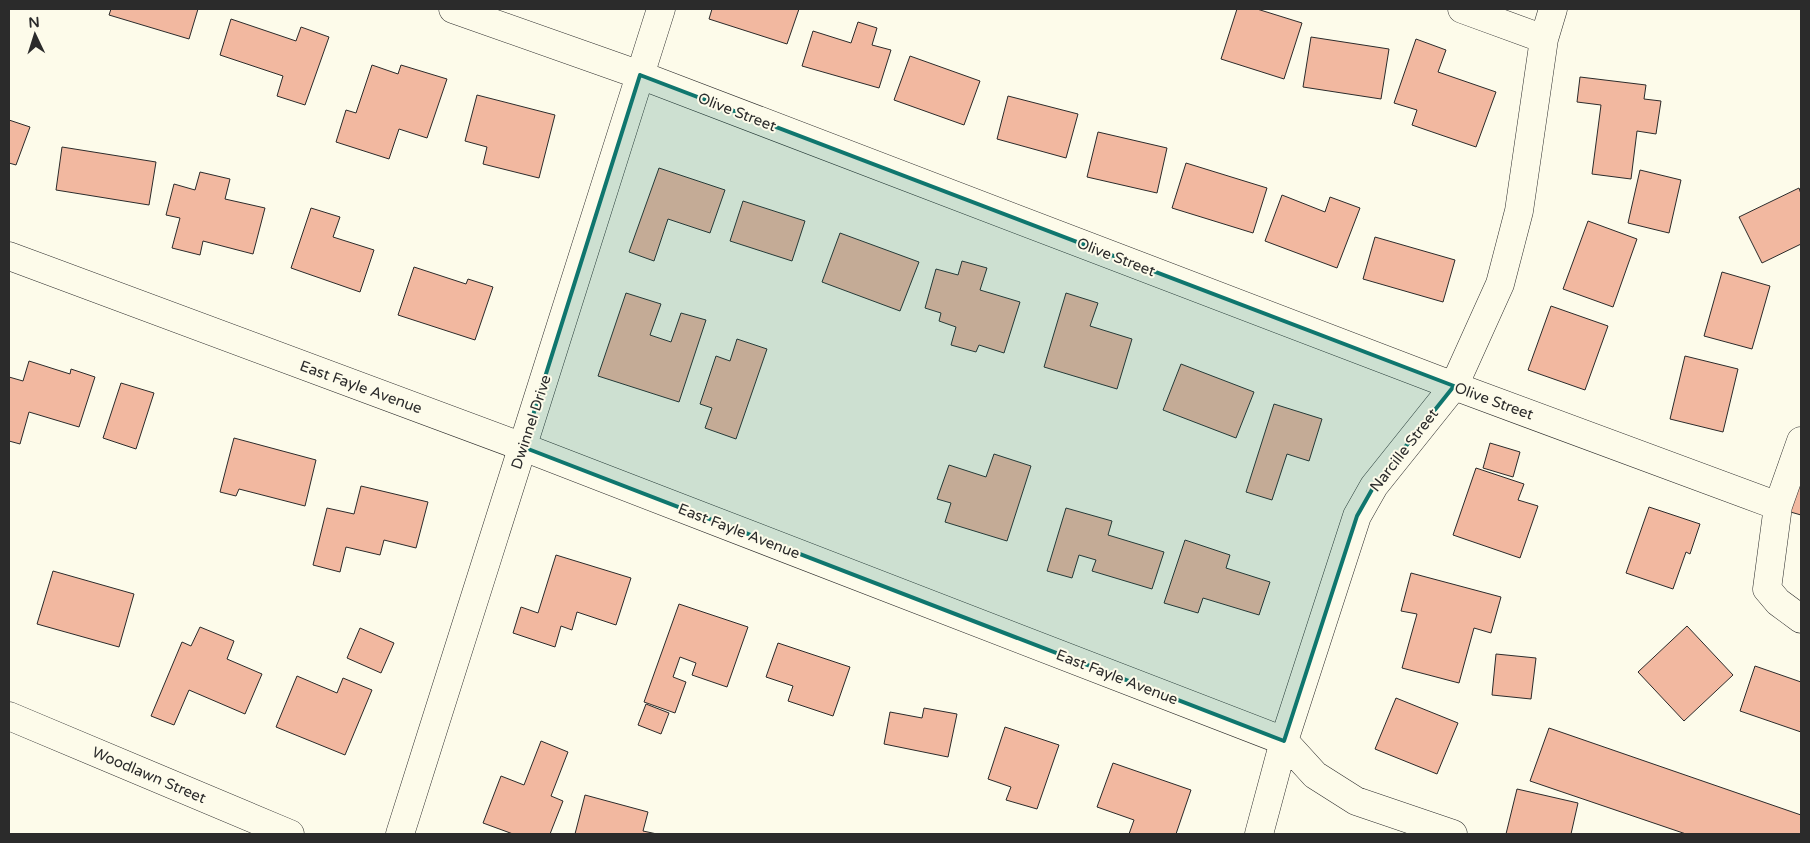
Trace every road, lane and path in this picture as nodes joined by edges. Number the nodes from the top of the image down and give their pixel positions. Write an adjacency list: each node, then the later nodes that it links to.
1 (453, 9): 6 (street, Olive Street)
2 (661, 9): 6 (street, Dwinnel Drive)
3 (1462, 9): 5 (street)
4 (1554, 9): 5 (street, Narcille Street)
5 (1544, 39): 8 (street, Narcille Street)
6 (640, 75): 8 (street, Olive Street); 10 (street, Dwinnel Drive)
7 (9, 256): 10 (street, East Fayle Avenue)
8 (1454, 386): 11 (street, Olive Street); 14 (street, Narcille Street)
9 (1801, 442): 11 (street)
10 (522, 447): 14 (street, East Fayle Avenue); 16 (street, Dwinnel Drive)
11 (1778, 506): 12 (street)
12 (1797, 615)
13 (9, 716): 15 (street, Woodlawn Street)
14 (1284, 741): 17 (street, Narcille Street); 18 (street, East Fayle Avenue)
15 (290, 834)
16 (400, 834)
17 (1259, 834)
18 (1453, 834)

